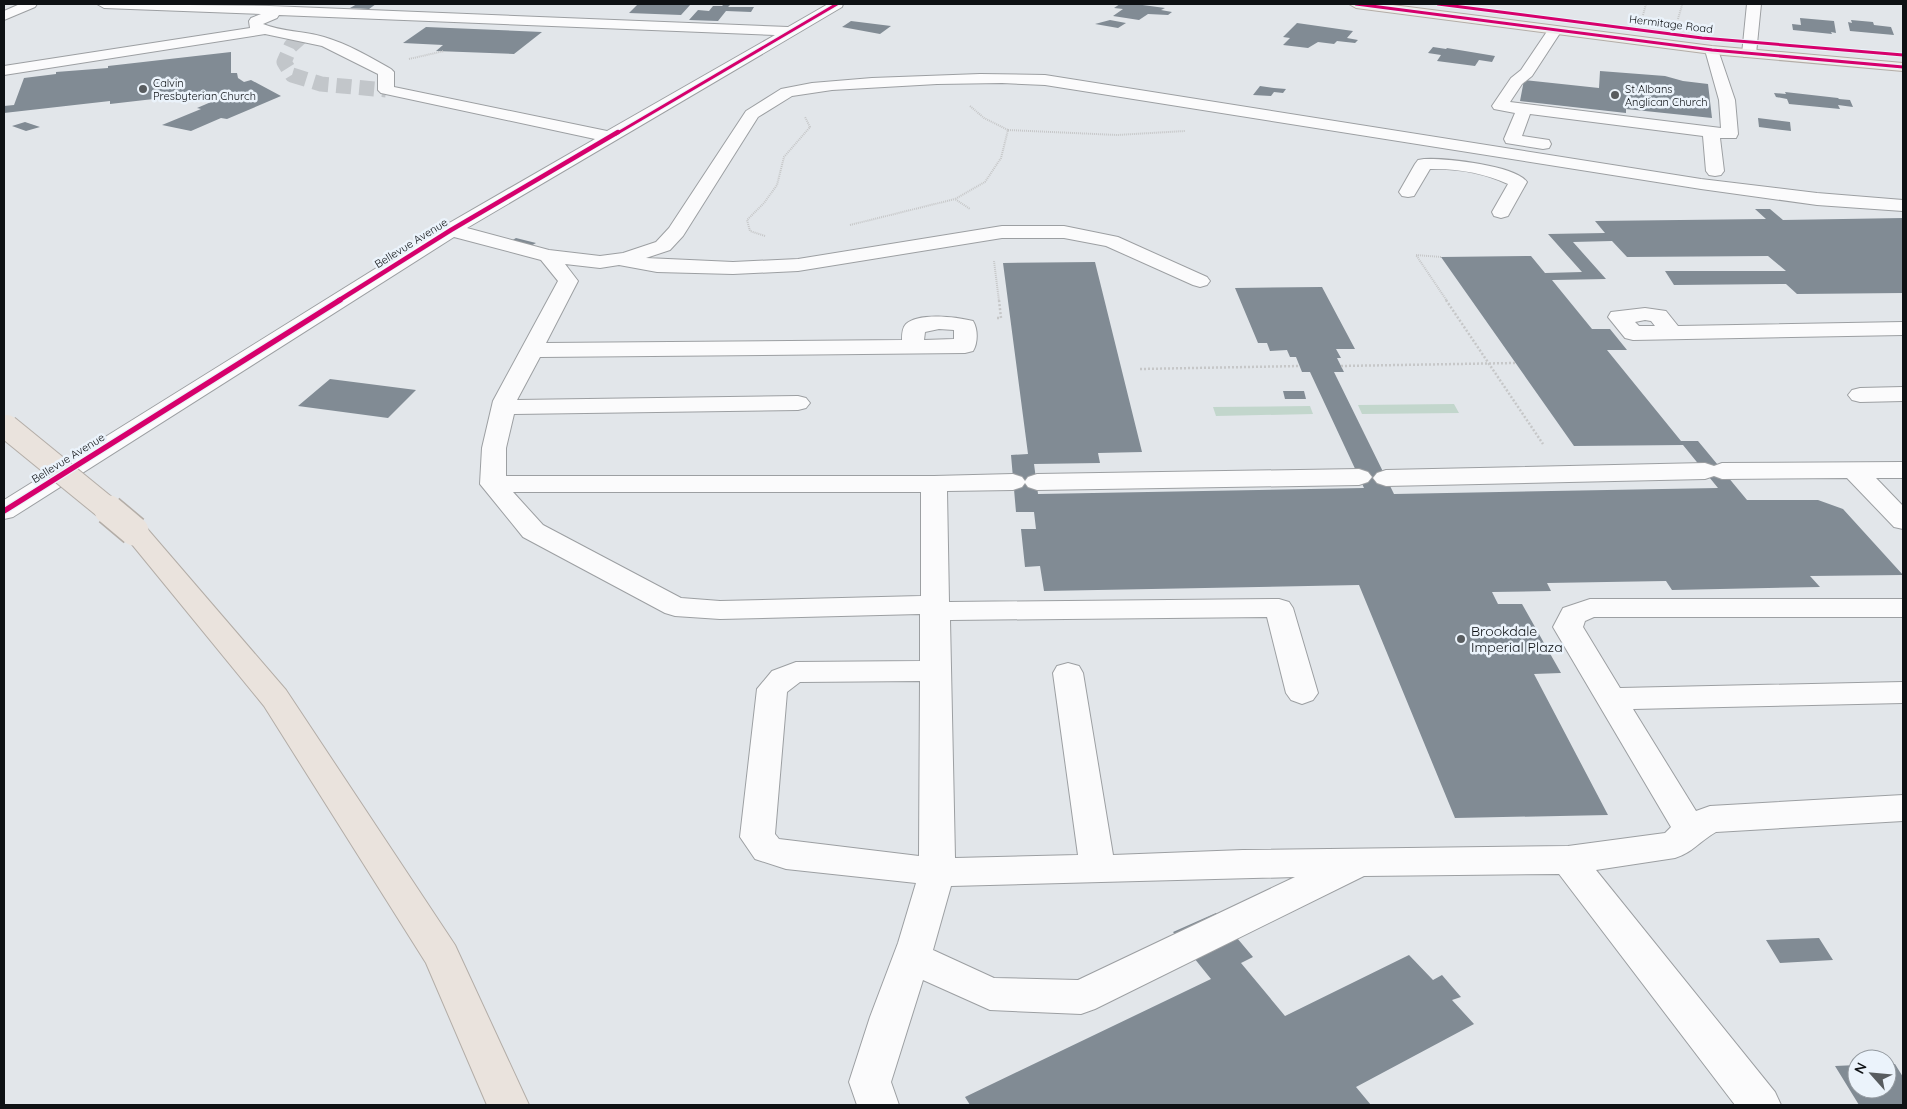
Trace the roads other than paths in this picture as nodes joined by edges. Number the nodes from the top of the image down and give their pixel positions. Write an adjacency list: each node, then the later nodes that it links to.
1 (30, 4): 8 (street)
2 (104, 4): 7 (street)
3 (837, 4): 11 (street, Bellevue Avenue)
4 (1356, 4): 10 (main road, Hermitage Road)
5 (1438, 4): 12 (main road, Hermitage Road)
6 (1754, 4): 12 (street)
7 (270, 10): 9 (street); 11 (street)
8 (4, 16)
9 (264, 30): 16 (street); 19 (street)
10 (1555, 30): 13 (main road, Hermitage Road); 17 (street)
11 (791, 31): 19 (street, Bellevue Avenue)
12 (1750, 48): 13 (main road, Hermitage Road); 14 (main road, Hermitage Road); 15 (main road, Hermitage Road)
13 (1712, 50): 18 (street)
14 (1903, 55)
15 (1903, 67)
16 (4, 71)
17 (1524, 109): 18 (street); 22 (street)
18 (1711, 132): 22 (street)
19 (610, 137): 27 (street, Bellevue Avenue)
20 (1480, 149): 21 (street); 25 (street); 29 (street)
21 (1470, 169): 23 (street); 26 (street)
22 (1715, 171): 24 (street)
23 (1408, 192)
24 (1903, 194)
25 (1903, 205)
26 (1501, 212)
27 (451, 230): 28 (street); 46 (street, Bellevue Avenue)
28 (548, 256): 29 (street); 34 (street)
29 (615, 260): 30 (street)
30 (1200, 281)
31 (1903, 329): 32 (street)
32 (1673, 333)
33 (912, 347): 34 (street)
34 (531, 350): 38 (street)
35 (1903, 394): 36 (street)
36 (1860, 395)
37 (798, 403): 38 (street)
38 (504, 407): 44 (street)
39 (6, 426): 62 (highway, bridge)
40 (1903, 470): 41 (street)
41 (1855, 471): 43 (street); 47 (street)
42 (1359, 477): 45 (street)
43 (1386, 478)
44 (493, 484): 45 (street); 48 (street)
45 (934, 484): 48 (street)
46 (4, 511)
47 (1903, 520)
48 (934, 608): 50 (street); 53 (street)
49 (1903, 608): 54 (street)
50 (935, 670): 60 (street); 60 (street)
51 (1068, 673): 59 (street)
52 (1903, 692): 54 (street)
53 (1302, 693)
54 (1612, 699): 56 (street)
55 (1903, 808): 56 (street)
56 (1690, 830): 57 (street)
57 (1568, 860): 58 (street); 64 (street)
58 (1359, 862): 59 (street); 61 (street)
59 (1098, 869): 60 (street)
60 (936, 872): 61 (street)
61 (912, 957): 63 (street)
62 (508, 1105)
63 (878, 1105)
64 (1760, 1105)

